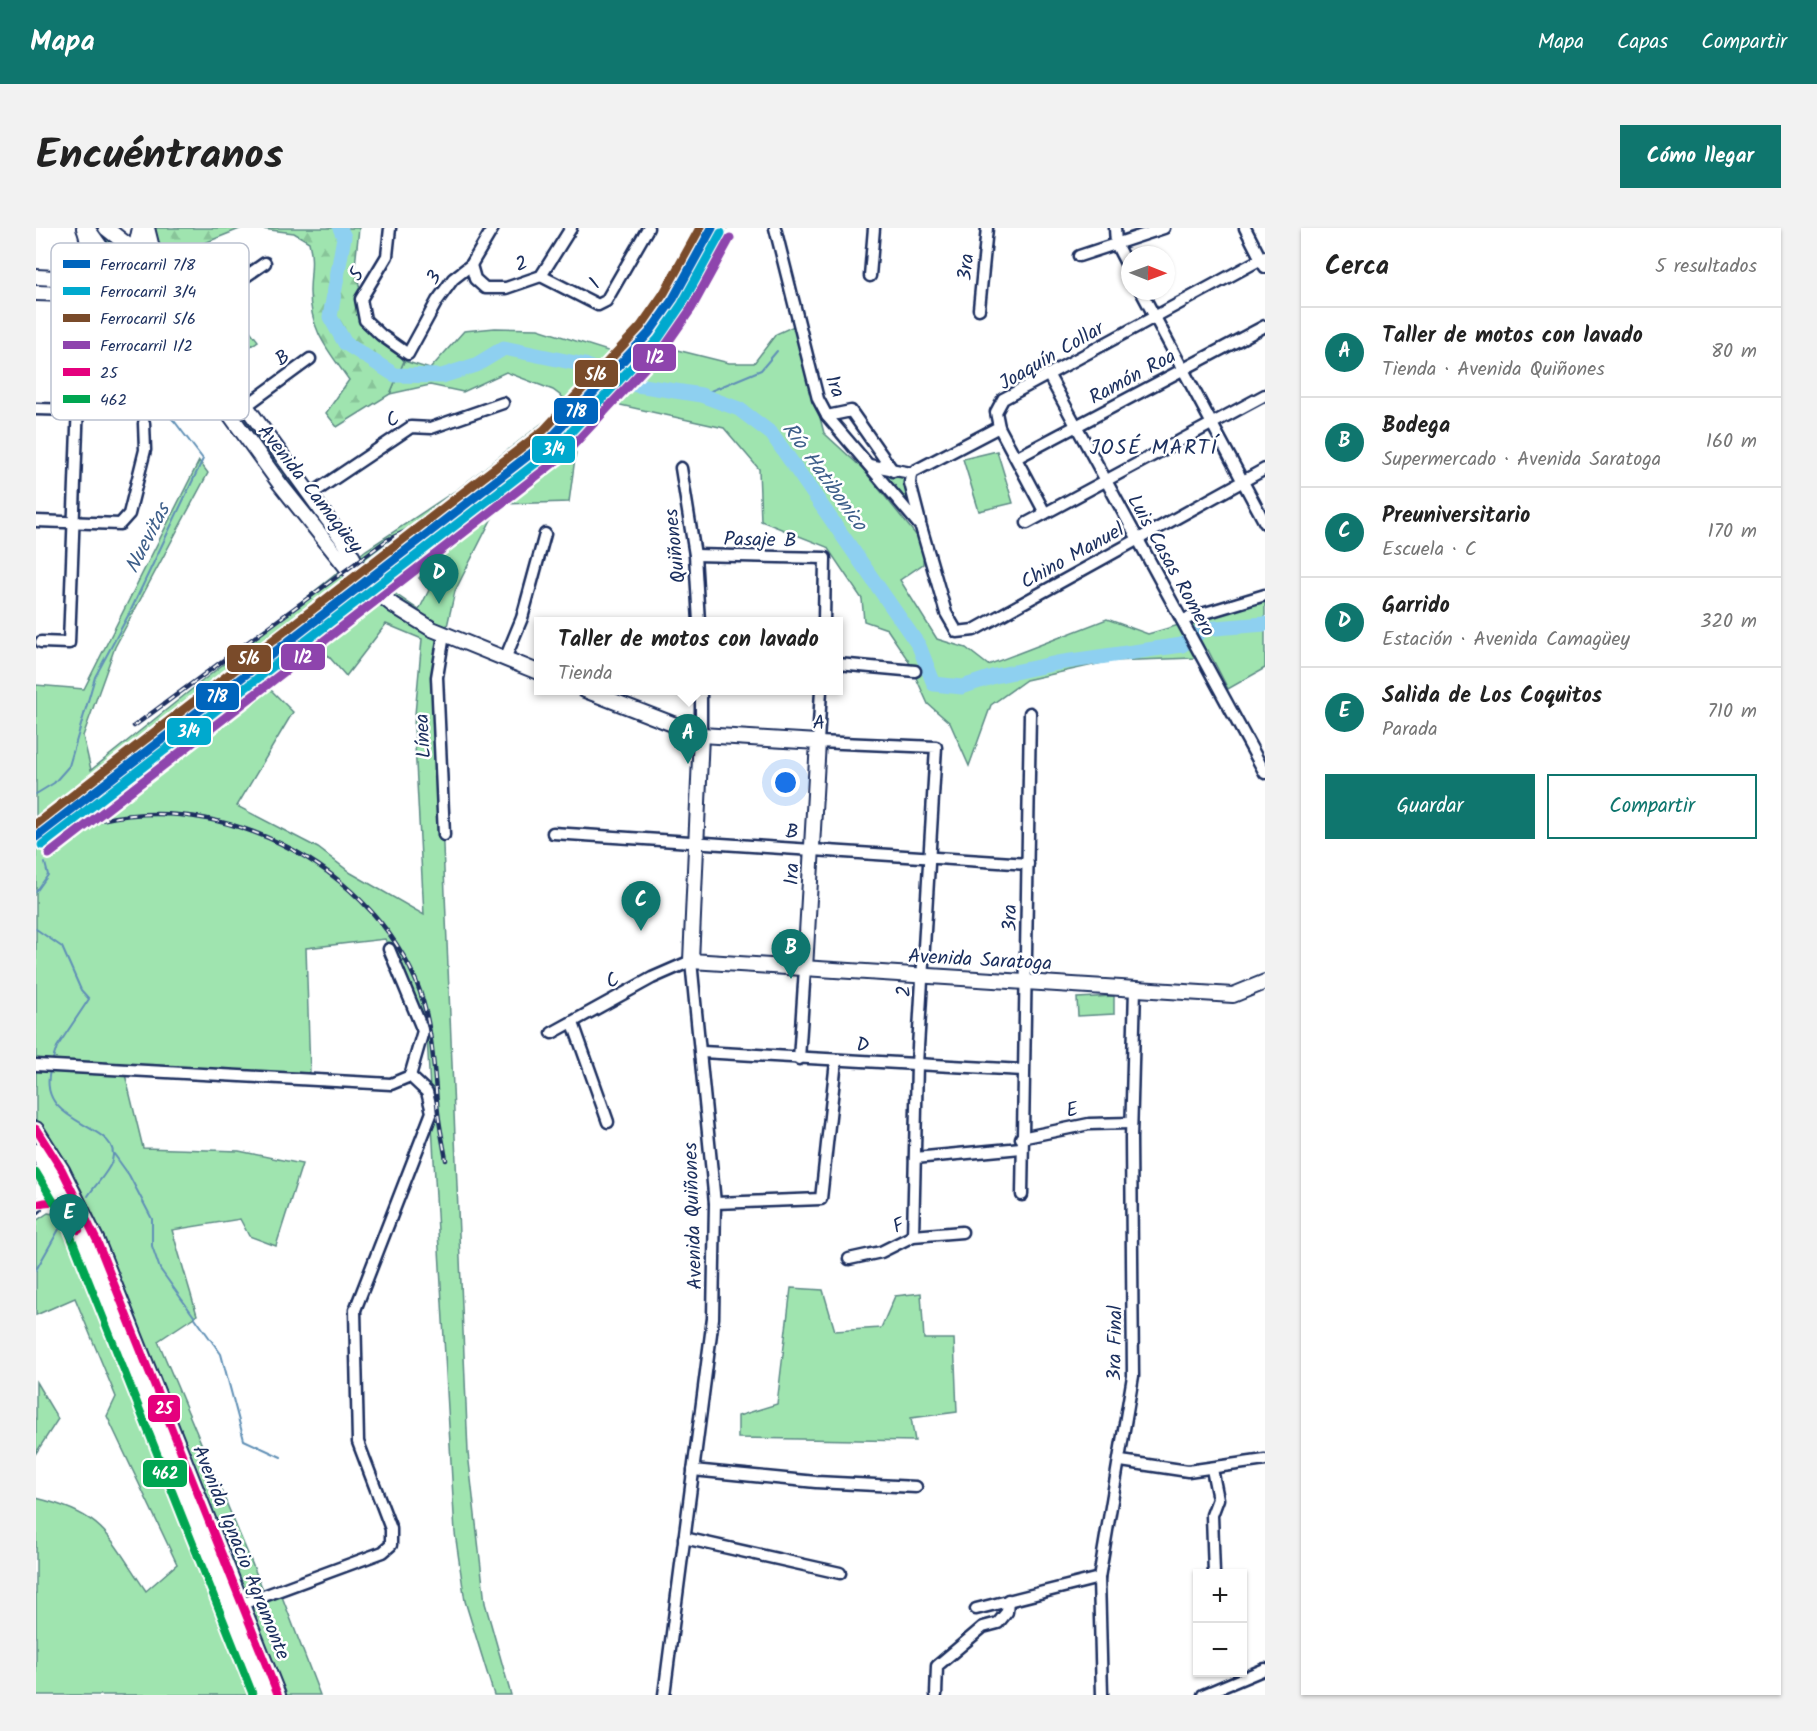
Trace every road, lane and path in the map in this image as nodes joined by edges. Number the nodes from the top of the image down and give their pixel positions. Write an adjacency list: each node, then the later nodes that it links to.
1 (86, 228): 15 (main road); 16 (main road)
2 (106, 228): 17 (main road)
3 (140, 228): 18 (main road)
4 (147, 228): 19 (main road, Avenida Camagüey)
5 (390, 228): 37 (street, 5)
6 (493, 228): 25 (street, 3)
7 (570, 228): 27 (street, 2)
8 (648, 228): 27 (street, 1)
9 (775, 228): 47 (street, 1ra)
10 (874, 228): 28 (street)
11 (987, 228): 34 (street, 3ra)
12 (1114, 228): 20 (street)
13 (1164, 228): 20 (street)
14 (1245, 228): 23 (street)
15 (87, 243)
16 (97, 243)
17 (125, 243)
18 (137, 243)
19 (151, 243)
20 (1116, 244): 21 (street); 22 (street)
21 (1121, 254)
22 (1080, 256)
23 (1264, 261): 35 (street, Joaquín Collar)
24 (265, 263): 26 (street)
25 (471, 265): 27 (street, 2); 37 (street, 3)
26 (249, 274)
27 (541, 276)
28 (870, 276)
29 (36, 277): 30 (main road)
30 (51, 278)
31 (36, 293): 32 (main road)
32 (51, 294)
33 (1146, 300): 35 (street)
34 (978, 309)
35 (1155, 317): 39 (street); 40 (street, Joaquín Collar)
36 (1265, 326): 39 (street, Ramón Roa)
37 (408, 354)
38 (310, 359): 43 (street, B)
39 (1183, 370): 51 (street); 52 (street, Ramón Roa)
40 (1048, 374): 52 (street, Luis Casas Romero); 53 (street, Joaquín Collar)
41 (1265, 395): 51 (street)
42 (502, 403): 62 (street, C)
43 (249, 404)
44 (36, 409): 45 (street)
45 (51, 409)
46 (249, 410): 62 (main road, Avenida Camagüey)
47 (826, 416): 55 (street, 1ra); 58 (street)
48 (77, 420): 65 (street)
49 (234, 420): 72 (main road, Avenida Camagüey)
50 (144, 423): 65 (street)
51 (1212, 424): 60 (street); 61 (street)
52 (1076, 426): 54 (street, Ramón Roa); 60 (street, Luis Casas Romero)
53 (999, 427): 54 (street); 59 (street)
54 (1016, 458): 63 (street)
55 (869, 465): 58 (street); 68 (street, 1ra)
56 (681, 468): 73 (street, Quiñones)
57 (1265, 470): 61 (street, Chino Manuel)
58 (893, 471): 59 (street)
59 (911, 473): 68 (street, 1ra)
60 (1106, 480): 63 (street); 70 (street, Luis Casas Romero)
61 (1242, 482): 67 (street); 70 (street, Chino Manuel)
62 (310, 495): 71 (main road, Avenida Camagüey)
63 (1045, 513): 66 (street)
64 (36, 520): 65 (street)
65 (72, 522): 81 (street)
66 (1027, 523)
67 (1265, 523)
68 (921, 527): 79 (street, 1ra)
69 (545, 534): 82 (street)
70 (1138, 540): 78 (street, Luis Casas Romero); 79 (street, Chino Manuel)
71 (345, 543): 72 (main road); 74 (main road, Avenida Camagüey)
72 (332, 552): 74 (main road, Avenida Camagüey)
73 (694, 555): 76 (street, Quiñones); 77 (street, Pasaje B)
74 (366, 583): 80 (main road, Avenida Camagüey)
75 (1265, 595): 78 (street)
76 (699, 617)
77 (824, 617)
78 (1185, 625): 93 (street, Luis Casas Romero)
79 (957, 632)
80 (444, 635): 82 (main road, Avenida Camagüey); 95 (street, Línea)
81 (41, 642)
82 (505, 659): 84 (main road, Avenida Camagüey)
83 (843, 664): 85 (street)
84 (534, 670)
85 (915, 671)
86 (598, 695): 90 (main road)
87 (701, 695): 90 (street)
88 (821, 695): 91 (street, 1ra)
89 (1030, 713): 99 (street, 3ra)
90 (701, 735): 91 (main road, A); 96 (main road, Avenida Quiñones)
91 (818, 742): 92 (street, A); 97 (main road, 1ra)
92 (936, 747): 98 (street, 2)
93 (1265, 773)
94 (553, 833): 96 (street, B)
95 (444, 836)
96 (695, 843): 97 (street, B); 101 (main road, Avenida Quiñones)
97 (812, 850): 98 (street, B); 102 (main road, 1ra)
98 (929, 858): 99 (street, B); 103 (street, 2)
99 (1028, 864): 104 (street, 3ra)
100 (389, 948): 115 (street)
101 (691, 961): 102 (main road, Avenida Saratoga); 107 (street, C); 109 (street, Avenida Quiñones)
102 (805, 968): 103 (main road, Avenida Saratoga); 110 (street, 1ra)
103 (922, 976): 104 (main road, Avenida Saratoga); 112 (street, 2)
104 (1026, 981): 106 (main road, Avenida Saratoga); 114 (street, 3ra)
105 (1265, 982): 106 (main road, Avenida Saratoga)
106 (1135, 988): 117 (street, 3ra Final)
107 (573, 1023): 108 (street, C); 116 (street)
108 (552, 1033)
109 (702, 1052): 110 (street, D); 125 (street, Avenida Quiñones)
110 (799, 1059): 111 (street, D)
111 (836, 1061): 112 (street, D); 125 (street)
112 (917, 1064): 114 (street, D); 121 (street, 2)
113 (38, 1066): 115 (street)
114 (1023, 1070): 119 (street, 3ra)
115 (410, 1076): 141 (street)
116 (608, 1122)
117 (1131, 1123): 119 (street, E); 132 (street, 3ra Final)
118 (36, 1129): 122 (main road, Avenida Ignacio Agramonte)
119 (1021, 1143): 121 (street, E); 124 (street, 3ra)
120 (36, 1151): 122 (main road, Avenida Ignacio Agramonte)
121 (915, 1158): 129 (street, 2)
122 (56, 1172): 123 (street); 126 (street); 127 (main road, Avenida Ignacio Agramonte); 141 (main road, Avenida Ignacio Agramonte)
123 (36, 1192)
124 (1022, 1195)
125 (715, 1203): 134 (street, Avenida Quiñones)
126 (37, 1205): 127 (street)
127 (68, 1206): 144 (main road, Avenida Ignacio Agramonte)
128 (962, 1232): 129 (street, F)
129 (913, 1236): 130 (street, F)
130 (849, 1259)
131 (1265, 1460): 133 (street)
132 (1121, 1461): 133 (street); 139 (street, 3ra Final)
133 (1212, 1469): 137 (street)
134 (693, 1470): 135 (street); 136 (street, Avenida Quiñones)
135 (916, 1487)
136 (684, 1538): 138 (street); 146 (street, Avenida Quiñones)
137 (1214, 1569)
138 (840, 1573)
139 (1099, 1578): 140 (street); 148 (street, 3ra Final)
140 (1008, 1600): 142 (street); 147 (street)
141 (242, 1604): 145 (main road, Avenida Ignacio Agramonte)
142 (976, 1609)
143 (1265, 1669): 149 (street)
144 (264, 1695)
145 (278, 1695)
146 (665, 1695)
147 (936, 1695)
148 (1102, 1695)
149 (1203, 1695)

